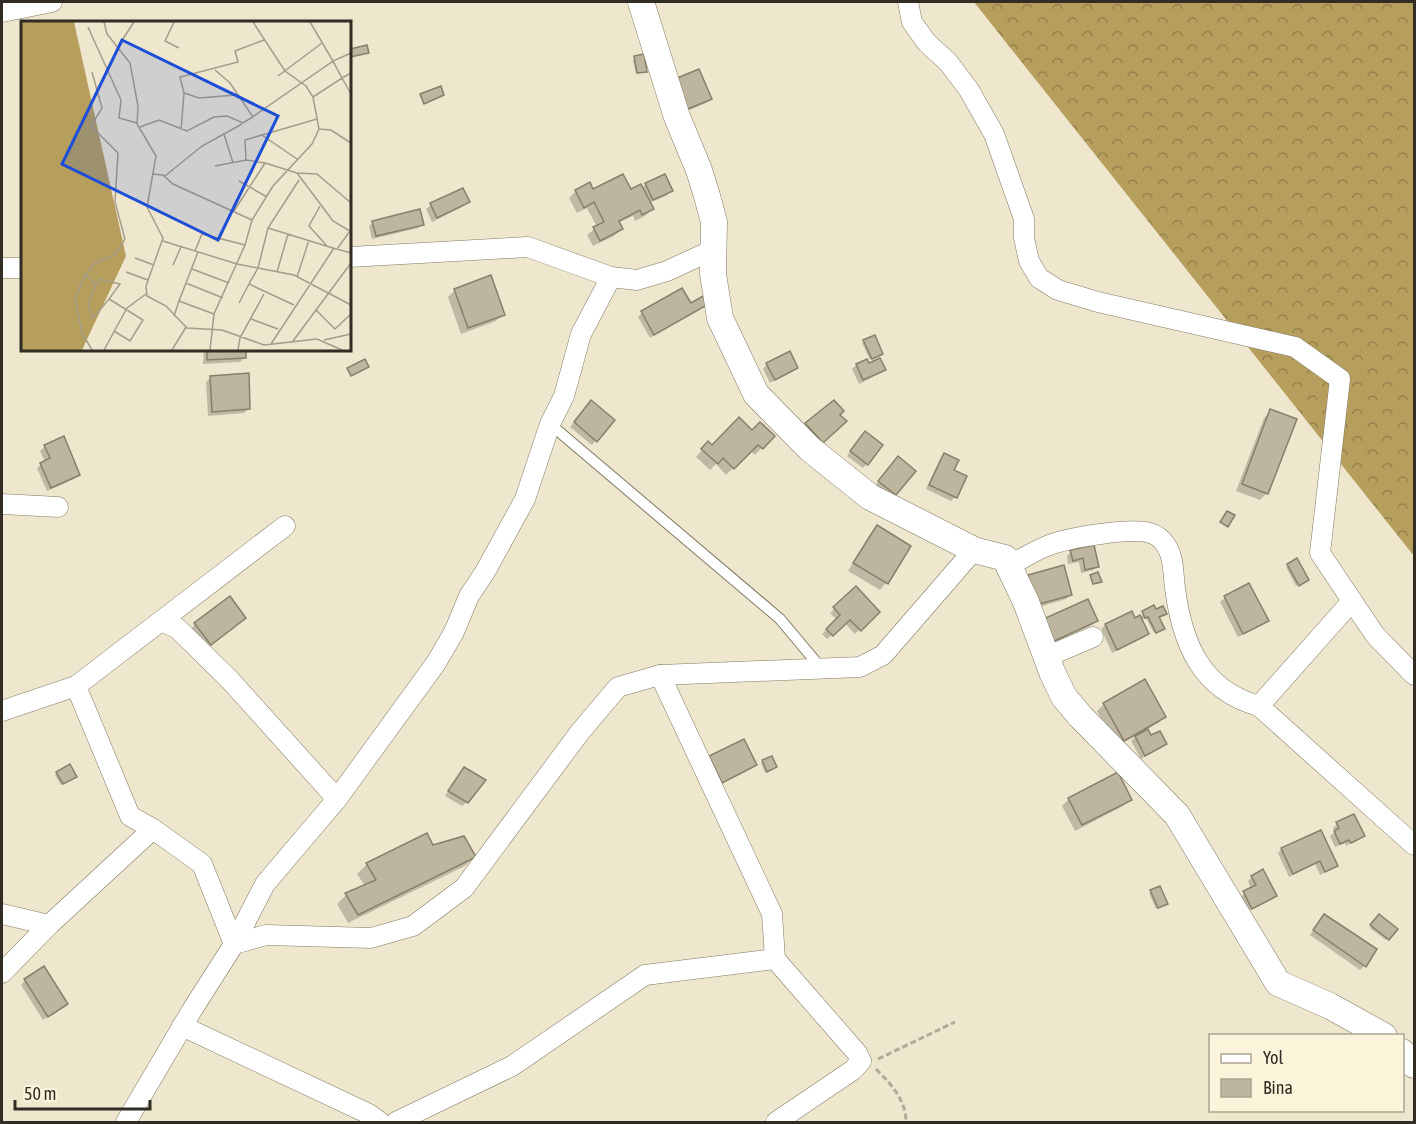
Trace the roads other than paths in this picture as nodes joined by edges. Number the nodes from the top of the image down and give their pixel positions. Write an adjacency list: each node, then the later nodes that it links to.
1 (52, 2): 4 (street)
2 (640, 2): 5 (street)
3 (908, 2): 16 (street)
4 (2, 12)
5 (714, 249): 9 (street); 14 (street)
6 (351, 257): 9 (street)
7 (2, 268): 8 (street)
8 (21, 268)
9 (611, 278): 10 (street)
10 (550, 424): 20 (lane); 26 (street)
11 (2, 504): 12 (street)
12 (58, 507)
13 (285, 526): 17 (street)
14 (974, 550): 15 (street); 20 (street)
15 (1010, 565): 19 (street); 24 (street)
16 (1352, 601): 22 (street); 24 (street)
17 (161, 621): 23 (street); 26 (street)
18 (1093, 637): 19 (street)
19 (1046, 657): 35 (street)
20 (821, 668): 21 (street)
21 (660, 675): 31 (street); 32 (street)
22 (1414, 675)
23 (76, 686): 25 (street); 27 (street)
24 (1259, 706): 28 (street)
25 (2, 711)
26 (337, 799): 31 (street)
27 (153, 829): 30 (street); 31 (street)
28 (1414, 845)
29 (2, 914): 30 (street)
30 (49, 925): 33 (street)
31 (234, 944): 34 (street)
32 (775, 959): 38 (street); 39 (street)
33 (2, 973)
34 (182, 1026): 36 (street); 37 (street)
35 (1382, 1034)
36 (126, 1122)
37 (380, 1122)
38 (396, 1122)
39 (776, 1122)

